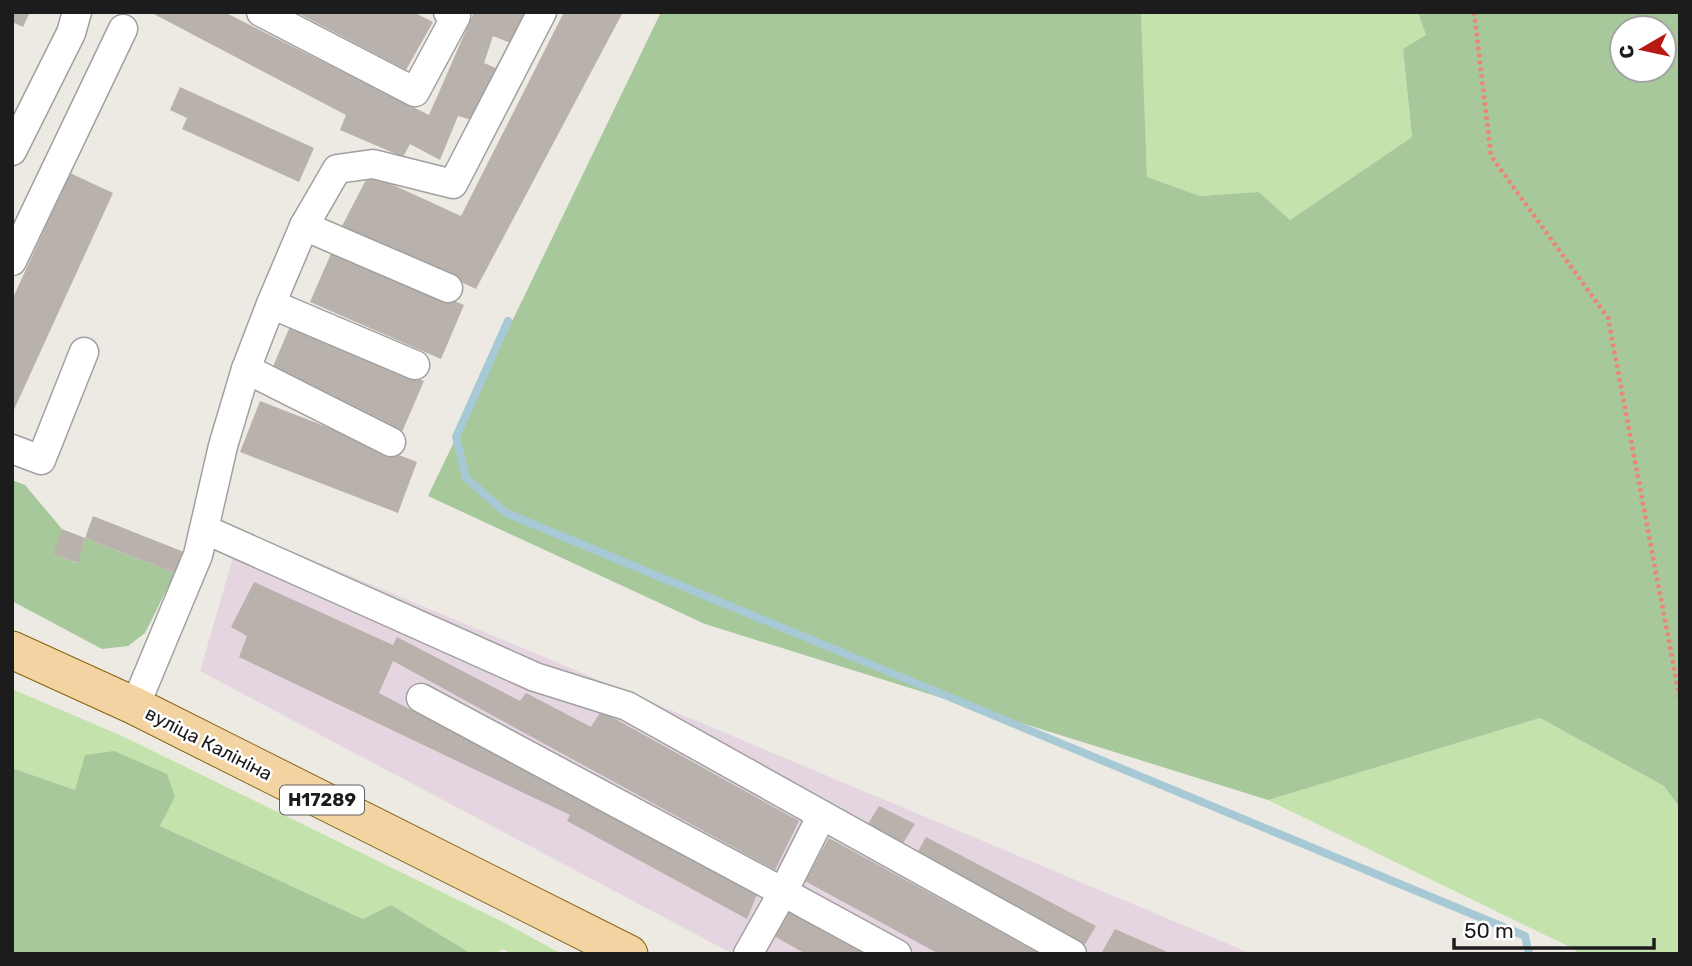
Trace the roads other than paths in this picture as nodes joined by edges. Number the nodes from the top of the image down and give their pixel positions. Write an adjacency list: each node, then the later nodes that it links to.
1 (77, 12): 6 (lane)
2 (261, 12): 3 (lane)
3 (448, 12)
4 (542, 12): 7 (lane)
5 (123, 29): 8 (lane)
6 (12, 151)
7 (304, 226): 9 (lane); 10 (lane)
8 (12, 261)
9 (448, 288)
10 (271, 304): 12 (lane); 13 (lane)
11 (84, 352): 15 (lane)
12 (415, 365)
13 (246, 369): 14 (lane); 16 (lane)
14 (391, 442)
15 (12, 449)
16 (204, 529): 19 (lane); 20 (lane)
17 (12, 650): 19 (main road, вуліца Калініна / Н17289)
18 (421, 698): 21 (lane)
19 (135, 706): 22 (main road, вуліца Калініна / Н17289)
20 (822, 815): 21 (lane); 25 (lane)
21 (783, 892): 23 (lane); 24 (lane)
22 (629, 954)
23 (748, 954)
24 (897, 954)
25 (1072, 954)

